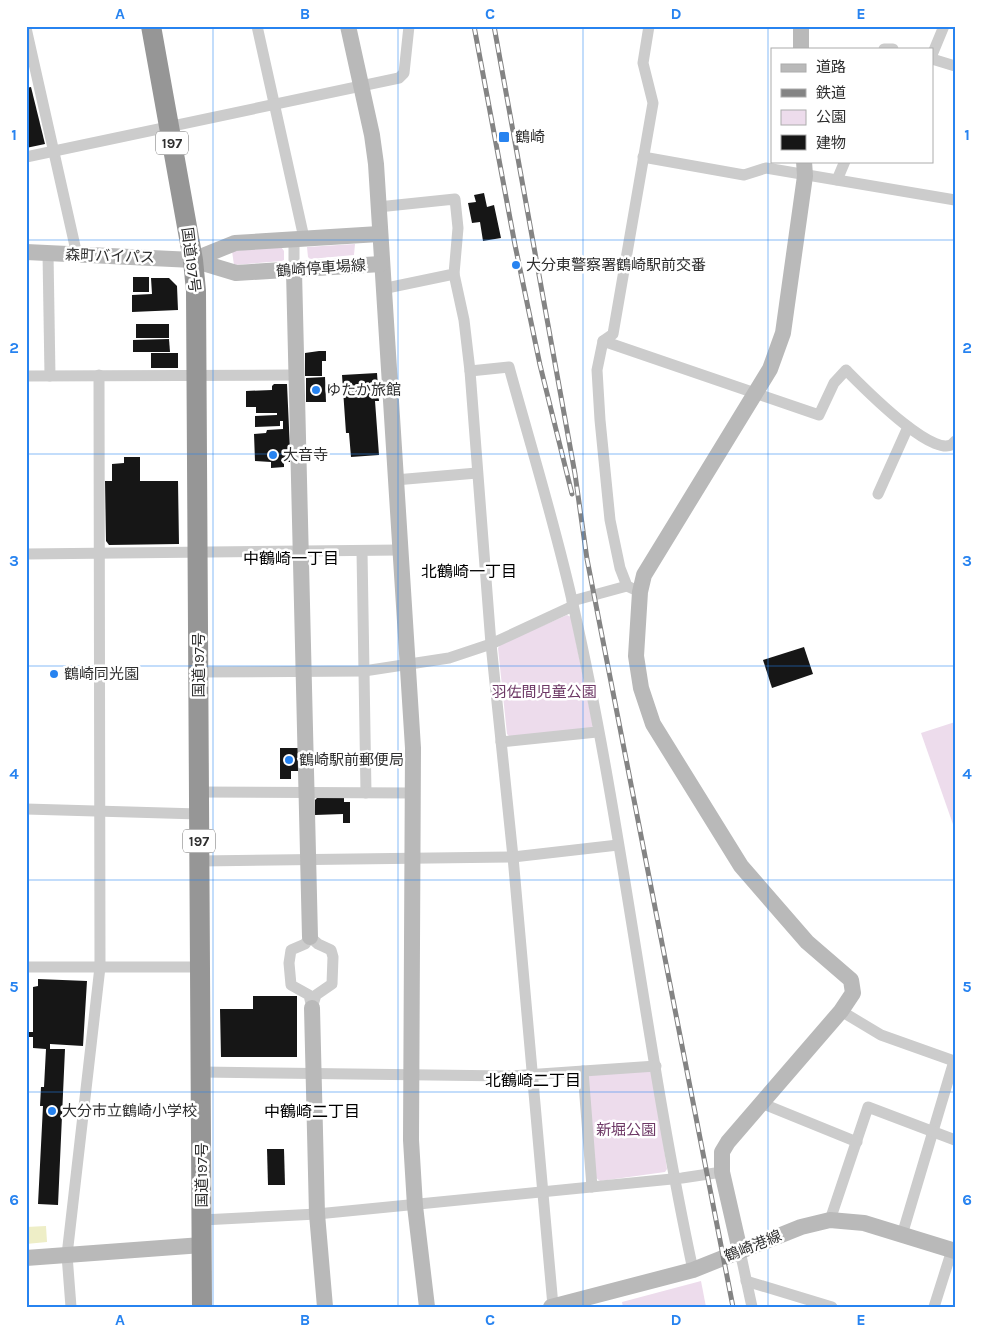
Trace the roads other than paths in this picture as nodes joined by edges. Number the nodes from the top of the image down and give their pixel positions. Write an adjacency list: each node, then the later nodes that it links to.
1 (151, 26): 15 (highway, 国道197号 / 197)
2 (257, 26): 14 (street)
3 (348, 26): 13 (street)
4 (409, 26): 13 (street)
5 (649, 26): 18 (street)
6 (801, 26): 9 (street)
7 (944, 26): 10 (street)
8 (26, 28): 16 (street)
9 (801, 48)
10 (934, 50)
11 (934, 61): 12 (street)
12 (955, 66)
13 (362, 86): 14 (street); 23 (street)
14 (274, 105): 15 (street); 25 (street)
15 (170, 127): 16 (street); 29 (highway, 国道197号 / 197)
16 (54, 152): 17 (street); 28 (street)
17 (26, 157)
18 (643, 157): 20 (street); 34 (street)
19 (845, 162): 21 (street)
20 (804, 169): 21 (street); 41 (street)
21 (837, 180): 22 (street)
22 (955, 200)
23 (378, 208): 24 (street); 32 (street)
24 (379, 234): 25 (street, 鶴崎停車場線); 30 (street, 鶴崎停車場線)
25 (299, 239): 29 (street, 鶴崎停車場線); 31 (street)
26 (26, 252): 27 (street, 森町バイパス)
27 (48, 253): 28 (street, 森町バイパス); 39 (street)
28 (77, 255): 29 (street, 森町バイパス)
29 (193, 260): 31 (street, 鶴崎停車場線); 40 (highway, 国道197号 / 197)
30 (381, 264): 31 (street, 鶴崎停車場線); 33 (street)
31 (294, 271): 37 (street)
32 (454, 274): 33 (street); 35 (street)
33 (382, 289): 45 (street)
34 (604, 341): 41 (street); 53 (street)
35 (470, 371): 44 (street); 54 (street)
36 (99, 375): 39 (street); 40 (street); 51 (street)
37 (296, 375): 40 (street); 48 (street)
38 (26, 376): 39 (street)
39 (50, 376)
40 (196, 376): 50 (highway, 国道197号 / 197)
41 (755, 392): 42 (street); 53 (street)
42 (908, 427): 43 (street); 46 (street)
43 (955, 441)
44 (477, 473): 45 (street); 55 (street)
45 (395, 480): 47 (street)
46 (878, 494)
47 (400, 550): 49 (street); 56 (street)
48 (300, 551): 49 (street); 50 (street); 59 (street)
49 (362, 551): 57 (street)
50 (198, 552): 51 (street); 58 (highway, 国道197号 / 197)
51 (99, 553): 52 (street); 67 (street)
52 (26, 554)
53 (633, 589): 54 (street); 79 (street)
54 (573, 604): 55 (street); 60 (street)
55 (491, 644): 56 (street); 61 (street)
56 (408, 665): 57 (street); 65 (street)
57 (364, 671): 59 (street); 64 (street)
58 (199, 672): 59 (street); 62 (highway, 国道197号 / 197)
59 (303, 672): 63 (street)
60 (597, 732): 61 (street); 69 (street)
61 (501, 742): 70 (street)
62 (199, 792): 63 (street); 68 (highway, 国道197号 / 197)
63 (306, 792): 64 (street); 72 (street)
64 (366, 792): 65 (street)
65 (413, 793): 71 (street)
66 (26, 809): 67 (street)
67 (100, 811): 68 (street); 76 (street)
68 (199, 814): 73 (highway, 国道197号 / 197)
69 (618, 845): 70 (street); 80 (street)
70 (513, 857): 71 (street); 85 (street)
71 (413, 859): 72 (street); 84 (street)
72 (307, 860): 73 (street); 74 (street)
73 (200, 861): 77 (highway, 国道197号 / 197)
74 (310, 937): 78 (street); 78 (street)
75 (26, 967): 76 (street)
76 (100, 967): 77 (street); 102 (street)
77 (200, 967): 82 (highway, 国道197号 / 197)
78 (312, 1008): 83 (street)
79 (841, 1011): 86 (street); 87 (street)
80 (656, 1066): 81 (street); 91 (street)
81 (583, 1071): 85 (street); 92 (street)
82 (202, 1072): 83 (street); 96 (highway, 国道197号 / 197)
83 (314, 1074): 84 (street); 95 (street)
84 (412, 1075): 85 (street); 94 (street)
85 (532, 1075): 93 (street)
86 (762, 1103): 89 (street); 90 (street)
87 (932, 1132): 88 (street); 89 (street); 98 (street)
88 (955, 1140)
89 (857, 1142): 97 (street)
90 (722, 1172): 91 (street); 100 (street)
91 (669, 1179): 92 (street); 104 (street)
92 (592, 1187): 93 (street)
93 (542, 1192): 94 (street); 110 (street)
94 (415, 1206): 95 (street); 109 (street)
95 (317, 1214): 96 (street); 108 (street)
96 (202, 1220): 99 (highway, 国道197号 / 197)
97 (830, 1220): 98 (street, 鶴崎港線); 100 (street, 鶴崎港線)
98 (902, 1234): 101 (street, 鶴崎港線)
99 (202, 1245): 102 (street); 107 (highway, 国道197号 / 197)
100 (740, 1251): 104 (street, 鶴崎港線); 105 (street)
101 (953, 1251): 113 (street)
102 (67, 1255): 103 (street); 106 (street)
103 (26, 1258)
104 (693, 1270): 110 (street, 鶴崎港線)
105 (746, 1281): 111 (street); 112 (street)
106 (71, 1307)
107 (202, 1307)
108 (325, 1307)
109 (427, 1307)
110 (552, 1307)
111 (752, 1307)
112 (832, 1307)
113 (934, 1307)

